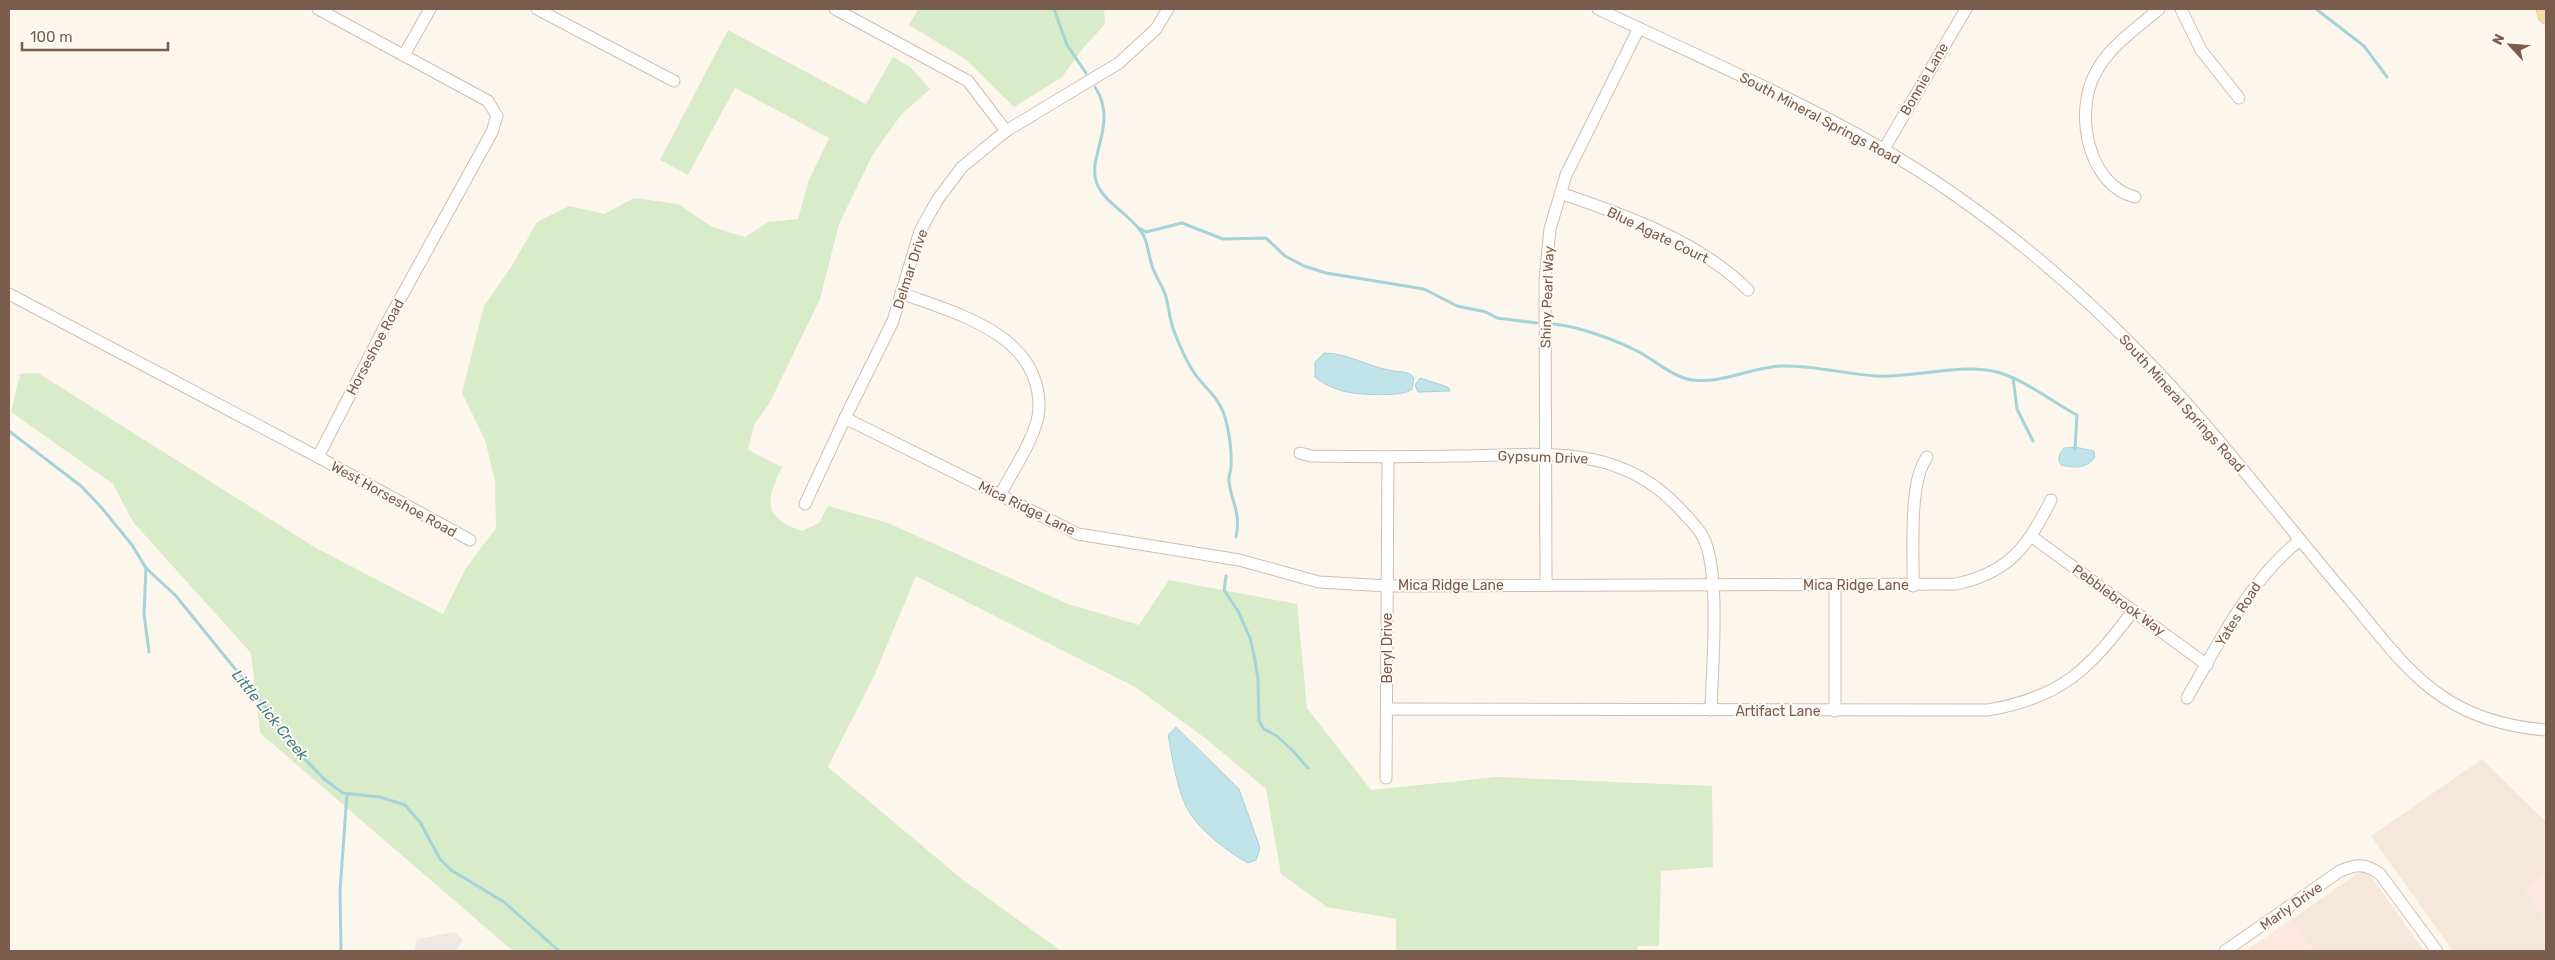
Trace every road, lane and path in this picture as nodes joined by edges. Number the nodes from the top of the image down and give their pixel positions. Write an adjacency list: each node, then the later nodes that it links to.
1 (318, 9): 13 (street, Horseshoe Road)
2 (430, 9): 13 (street)
3 (537, 9): 14 (street)
4 (835, 9): 16 (street)
5 (1168, 9): 16 (street, Delmar Drive)
6 (1598, 9): 12 (street, South Mineral Springs Road)
7 (1966, 9): 17 (street, Bonnie Lane)
8 (2159, 9): 19 (street)
9 (2180, 9): 15 (street)
10 (2544, 9): 11 (main road)
11 (2546, 16)
12 (1639, 28): 17 (street, South Mineral Springs Road); 18 (street, Shiny Pearl Way)
13 (404, 55): 26 (street, Horseshoe Road)
14 (674, 82)
15 (2239, 98)
16 (1006, 131): 21 (street, Delmar Drive)
17 (1884, 149): 34 (street, South Mineral Springs Road)
18 (1560, 194): 20 (street, Blue Agate Court); 25 (street, Shiny Pearl Way)
19 (2135, 197)
20 (1748, 290)
21 (901, 293): 23 (street, Delmar Drive); 29 (street)
22 (9, 294): 26 (street)
23 (844, 418): 29 (street, Mica Ridge Lane); 31 (street, Delmar Drive)
24 (1300, 453): 27 (street, Gypsum Drive)
25 (1545, 455): 27 (street, Gypsum Drive); 35 (street, Shiny Pearl Way); 38 (street, Gypsum Drive)
26 (318, 457): 33 (street, West Horseshoe Road)
27 (1388, 457): 37 (street, Beryl Drive)
28 (1927, 457): 39 (street)
29 (1000, 495): 37 (street, Mica Ridge Lane)
30 (2052, 500): 32 (street, Mica Ridge Lane)
31 (805, 504)
32 (2031, 536): 39 (street, Mica Ridge Lane); 40 (street, Pebblebrook Way)
33 (470, 540)
34 (2300, 540): 41 (street, Yates Road); 46 (street, South Mineral Springs Road)
35 (1546, 585): 37 (street, Mica Ridge Lane); 38 (street, Mica Ridge Lane)
36 (1836, 585): 38 (street, Mica Ridge Lane); 39 (street, Mica Ridge Lane); 45 (street)
37 (1387, 586): 43 (street, Beryl Drive)
38 (1714, 586): 44 (street, Gypsum Drive)
39 (1913, 586)
40 (2133, 611): 41 (street, Pebblebrook Way); 45 (street, Artifact Lane)
41 (2207, 665): 42 (street, Yates Road)
42 (2187, 698)
43 (1386, 709): 44 (street, Artifact Lane); 47 (street, Beryl Drive)
44 (1711, 710): 45 (street, Artifact Lane)
45 (1835, 711)
46 (2546, 730)
47 (1386, 778)
48 (2225, 951): 49 (street, Marly Drive)
49 (2436, 951)

